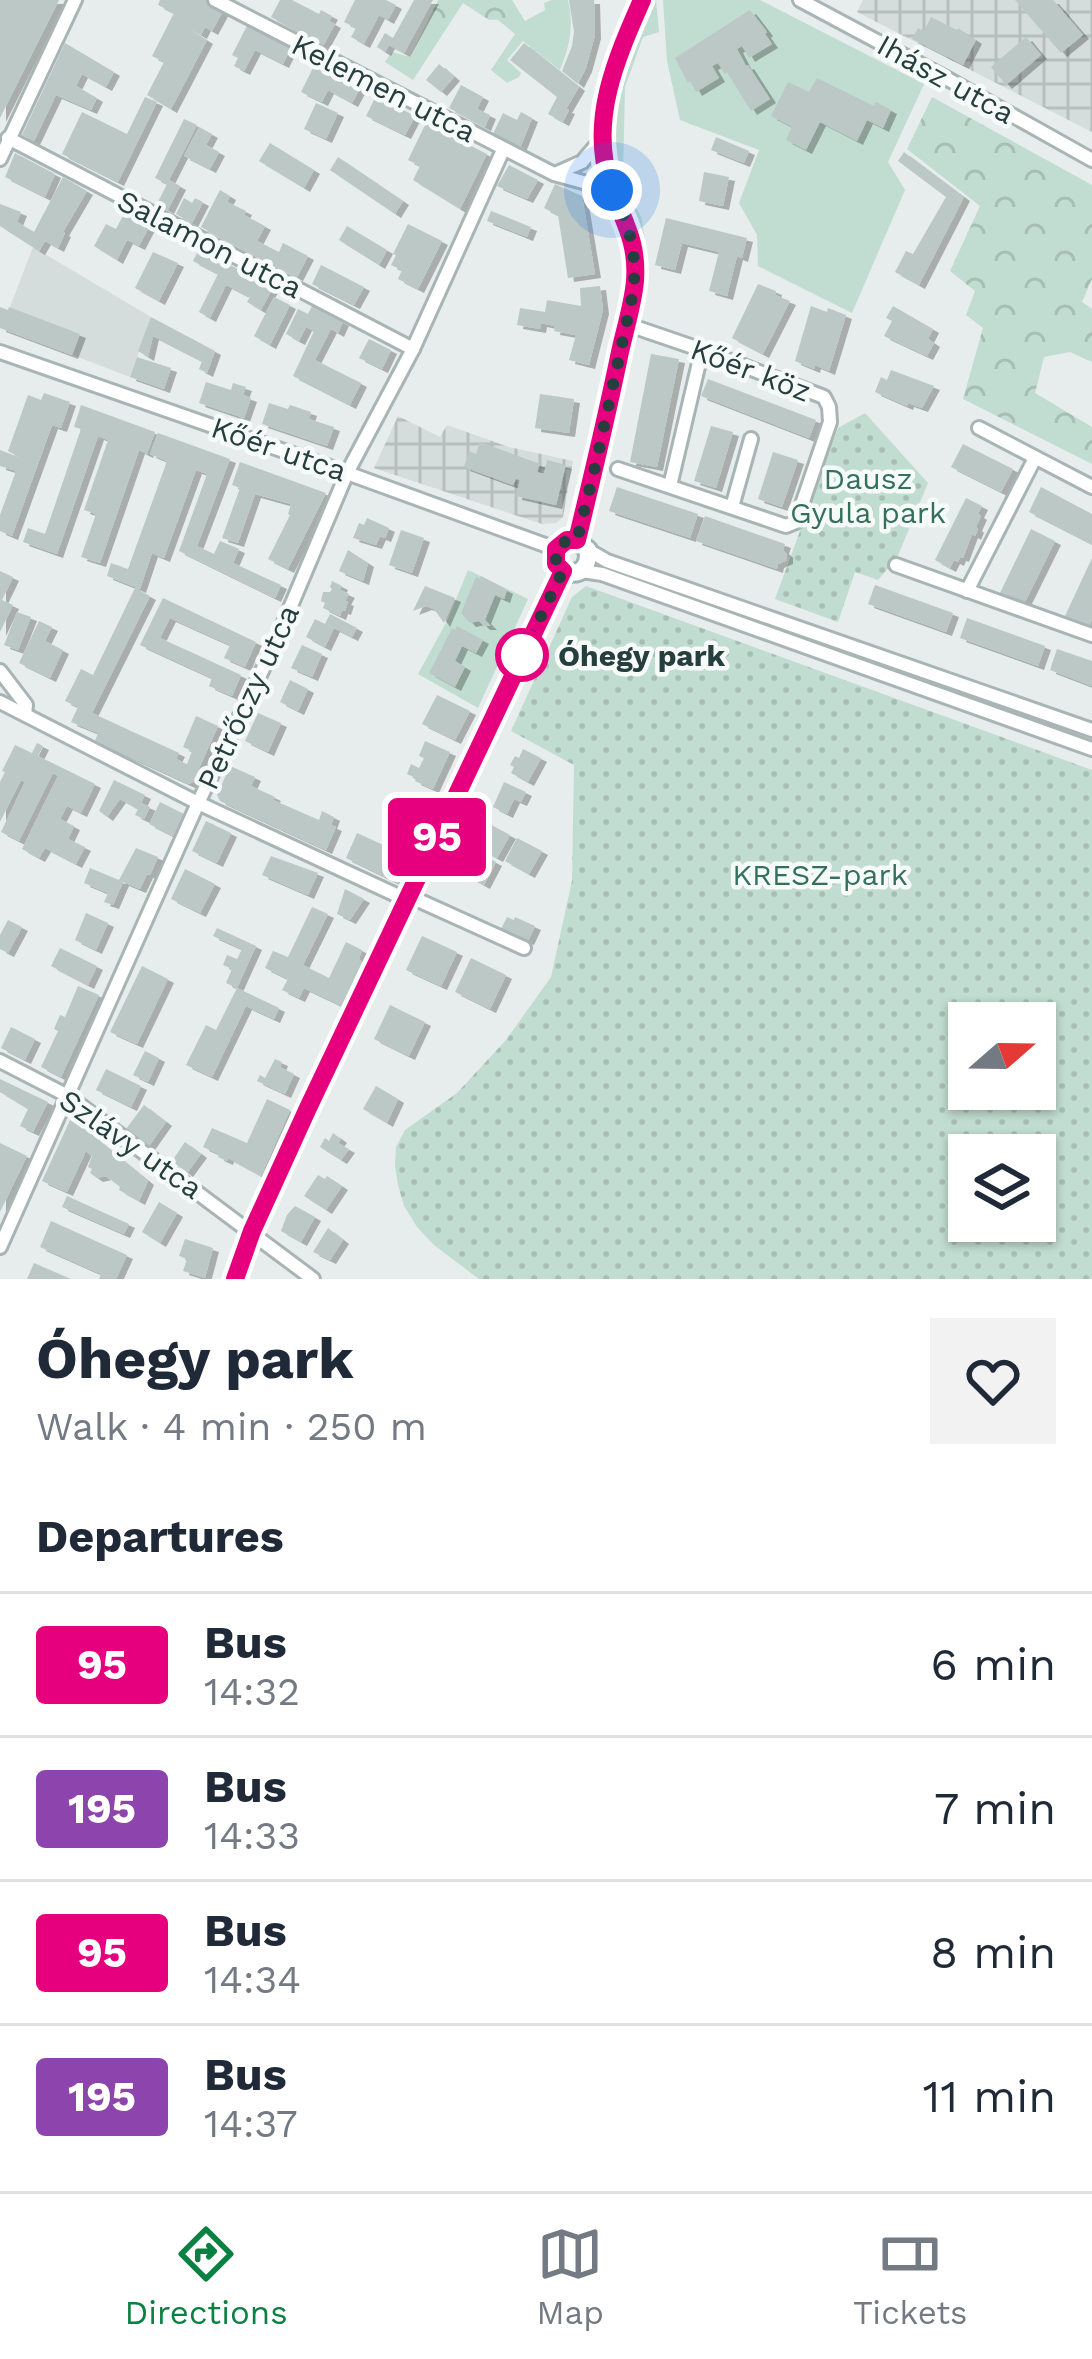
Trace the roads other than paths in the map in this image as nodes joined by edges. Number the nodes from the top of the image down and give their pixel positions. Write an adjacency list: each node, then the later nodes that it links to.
1 (75, 0): 7 (street)
2 (215, 0): 9 (street, Kelemen utca)
3 (624, 0): 6 (street)
4 (642, 0): 6 (street)
5 (800, 0): 11 (street, Ihász utca)
6 (626, 36): 8 (street)
7 (8, 138): 10 (street); 15 (street, Salamon utca)
8 (601, 140): 12 (street); 13 (street)
9 (503, 150): 12 (street, Kelemen utca); 15 (street, Petrőczy utca)
10 (0, 159)
11 (1092, 160)
12 (554, 174): 13 (street, Kelemen utca)
13 (612, 190): 14 (street)
14 (626, 324): 16 (street, Kőér köz); 26 (street)
15 (413, 349): 22 (street, Petrőczy utca)
16 (702, 350): 23 (street); 25 (street, Kőér köz)
17 (0, 352): 22 (street, Kőér utca)
18 (979, 428): 20 (street)
19 (752, 439): 25 (street)
20 (1035, 458): 24 (street); 30 (street)
21 (618, 469): 23 (street, Kőér köz)
22 (347, 473): 27 (street, Kőér utca); 37 (street, Petrőczy utca)
23 (670, 486): 25 (street, Kőér köz)
24 (1092, 487)
25 (732, 507)
26 (582, 545): 27 (street); 29 (street); 35 (street)
27 (556, 549): 29 (street)
28 (896, 565): 30 (street)
29 (572, 571): 36 (street); 38 (street)
30 (967, 591): 31 (street)
31 (1092, 635)
32 (0, 671): 34 (street)
33 (0, 702): 34 (street)
34 (25, 714): 37 (street)
35 (1092, 730)
36 (1092, 749)
37 (198, 803): 38 (street); 41 (street, Petrőczy utca)
38 (408, 898): 39 (street); 42 (street)
39 (524, 949)
40 (0, 1061): 41 (street, Szlávy utca)
41 (68, 1096): 42 (street, Szlávy utca); 43 (street, Petrőczy utca)
42 (252, 1231): 44 (street); 45 (street, Szlávy utca)
43 (0, 1247)
44 (235, 1279)
45 (313, 1279)

